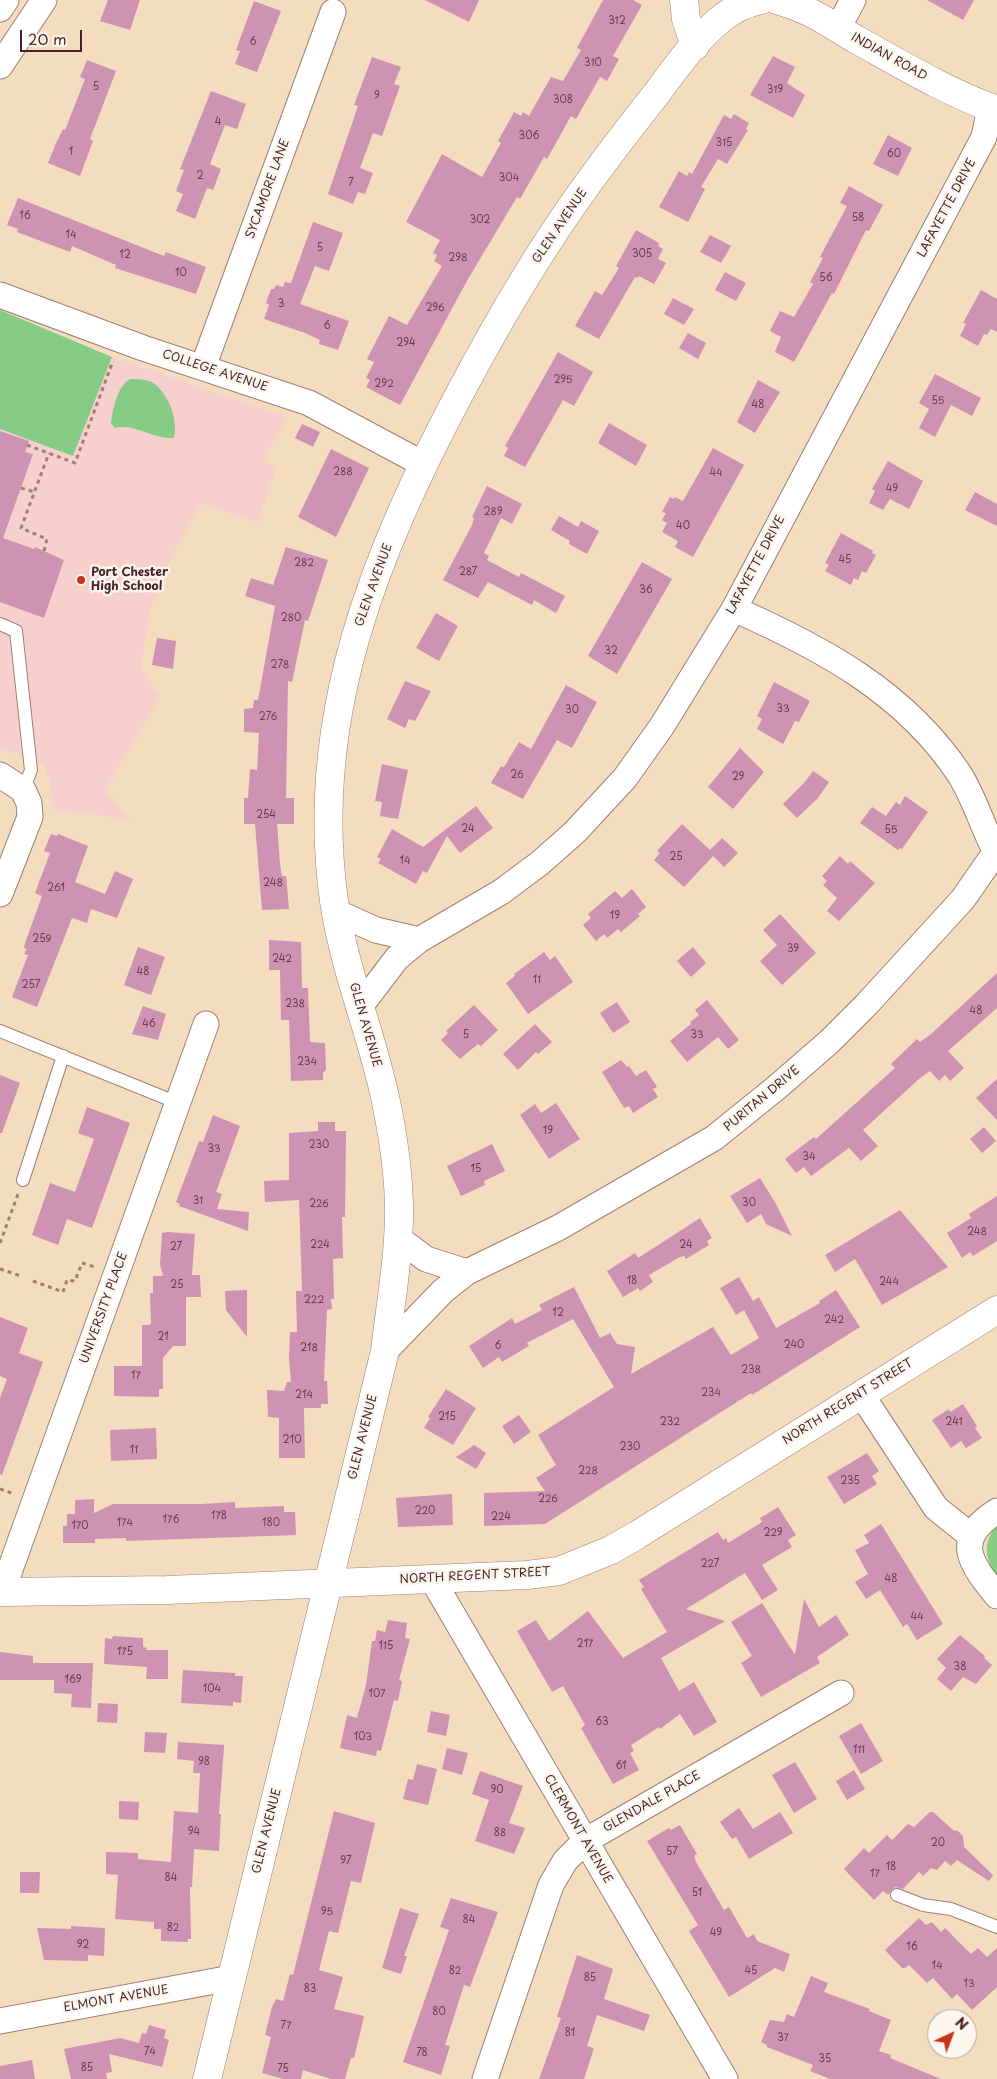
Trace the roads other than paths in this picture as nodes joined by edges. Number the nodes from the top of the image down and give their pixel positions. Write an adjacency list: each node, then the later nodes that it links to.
1 (6, 0): 6 (street)
2 (44, 0): 10 (street)
3 (684, 0): 9 (street)
4 (776, 0): 8 (street, INDIAN ROAD); 9 (street, INDIAN ROAD)
5 (853, 0): 8 (street)
6 (0, 9)
7 (333, 12): 13 (street, SYCAMORE LANE)
8 (838, 28): 11 (street, INDIAN ROAD)
9 (695, 46): 14 (street, GLEN AVENUE)
10 (0, 66)
11 (994, 109): 15 (street, LAFAYETTE DRIVE)
12 (0, 295): 13 (street, COLLEGE AVENUE)
13 (203, 367): 14 (street, COLLEGE AVENUE)
14 (423, 464): 21 (street, GLEN AVENUE)
15 (734, 609): 19 (street); 22 (street, LAFAYETTE DRIVE)
16 (0, 624): 18 (lane)
17 (0, 775): 18 (street)
18 (23, 790): 20 (street)
19 (997, 852): 30 (street, PURITAN DRIVE)
20 (0, 894)
21 (336, 912): 22 (street); 23 (street, GLEN AVENUE)
22 (419, 940): 23 (street, LAFAYETTE DRIVE)
23 (359, 1008): 29 (street, GLEN AVENUE)
24 (206, 1024): 27 (street, UNIVERSITY PLACE)
25 (0, 1031): 26 (lane)
26 (63, 1056): 27 (lane); 28 (lane)
27 (178, 1103): 38 (street, UNIVERSITY PLACE)
28 (23, 1180)
29 (398, 1238): 30 (street); 32 (street, GLEN AVENUE)
30 (467, 1272): 32 (street, PURITAN DRIVE)
31 (997, 1310): 33 (street, NORTH REGENT STREET)
32 (385, 1351): 37 (street, GLEN AVENUE)
33 (861, 1394): 35 (street); 36 (street, NORTH REGENT STREET)
34 (997, 1511): 35 (street)
35 (971, 1536): 39 (street)
36 (432, 1579): 37 (street, NORTH REGENT STREET); 41 (street, CLERMONT AVENUE)
37 (328, 1582): 38 (street, NORTH REGENT STREET); 44 (street, GLEN AVENUE)
38 (1, 1592)
39 (997, 1596)
40 (841, 1693): 41 (street, GLENDALE PLACE)
41 (585, 1841): 47 (street, GLENDALE PLACE); 48 (street, CLERMONT AVENUE)
42 (897, 1895): 43 (lane)
43 (997, 1927)
44 (231, 1978): 45 (street, ELMONT AVENUE); 46 (street, GLEN AVENUE)
45 (0, 2021)
46 (207, 2079)
47 (485, 2079)
48 (725, 2079)

